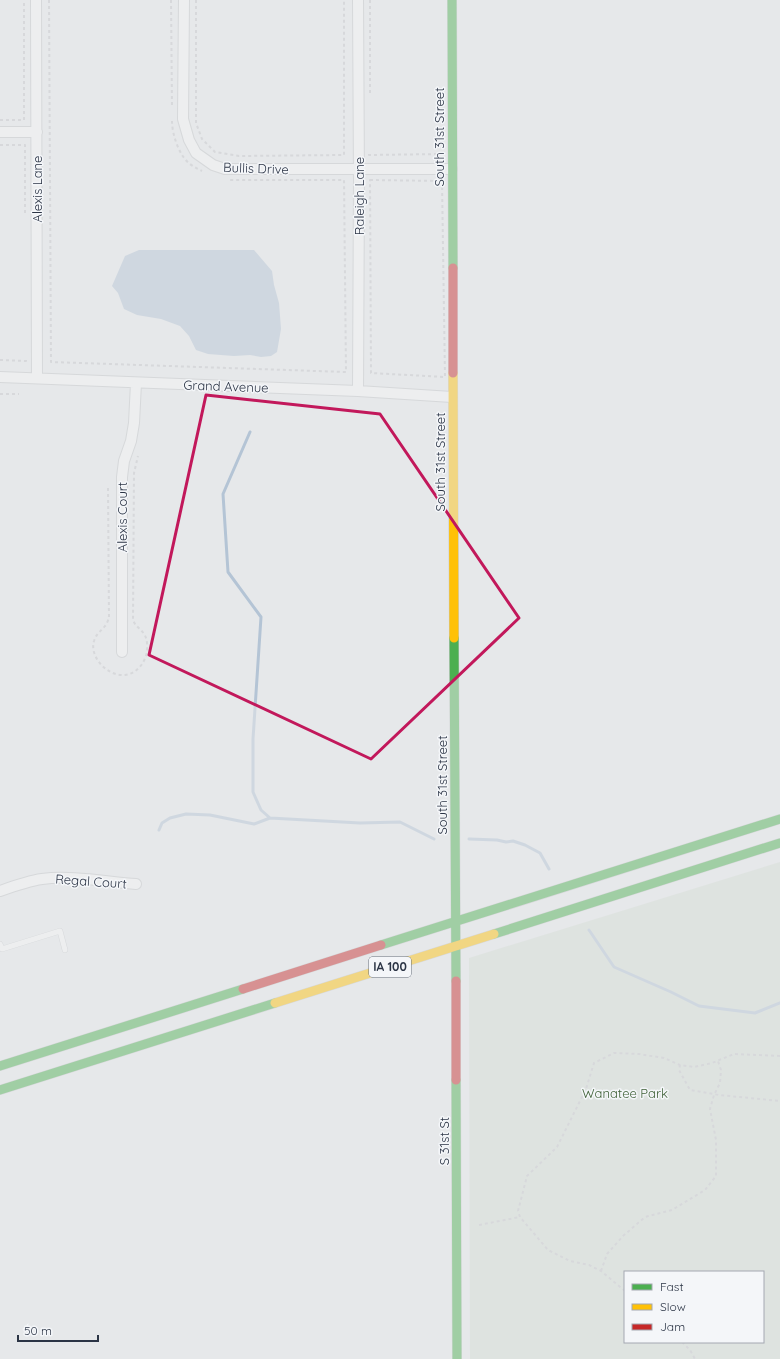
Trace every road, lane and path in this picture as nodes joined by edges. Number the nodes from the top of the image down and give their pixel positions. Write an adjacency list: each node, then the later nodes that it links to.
1 (24, 0): 14 (path)
2 (36, 0): 16 (street, Alexis Lane)
3 (49, 0): 23 (path)
4 (171, 0): 12 (path)
5 (184, 0): 20 (street, Bullis Drive)
6 (196, 0): 7 (path)
7 (344, 0)
8 (358, 0): 20 (street, Raleigh Lane)
9 (370, 0): 11 (path)
10 (452, 0): 21 (main road, South 31st Street)
11 (370, 100)
12 (172, 112)
13 (172, 119): 22 (path)
14 (0, 120)
15 (0, 132): 16 (street)
16 (37, 132): 29 (street, Alexis Lane)
17 (0, 145): 25 (path)
18 (370, 147): 19 (path)
19 (443, 154)
20 (359, 169): 21 (street, Bullis Drive); 31 (street, Raleigh Lane)
21 (452, 169): 34 (main road, South 31st Street)
22 (203, 171)
23 (224, 179)
24 (370, 180): 24 (path)
25 (25, 217)
26 (26, 353): 27 (path)
27 (0, 360)
28 (0, 377): 29 (street, Grand Avenue)
29 (37, 378): 30 (street, Grand Avenue)
30 (136, 383): 31 (street, Grand Avenue); 35 (street, Alexis Court)
31 (358, 392): 34 (street, Grand Avenue)
32 (0, 394): 33 (path)
33 (19, 394)
34 (452, 397): 40 (main road, South 31st Street)
35 (122, 652)
36 (780, 820): 40 (main road, IA 100)
37 (780, 842): 42 (main road, IA 100)
38 (136, 884): 39 (street, Regal Court)
39 (0, 891)
40 (456, 923): 42 (main road, S 31st St); 47 (main road, IA 100)
41 (0, 944): 43 (lane)
42 (456, 946): 48 (main road, IA 100); 56 (main road, S 31st St)
43 (65, 950)
44 (780, 1056): 45 (path)
45 (718, 1061): 46 (path); 49 (path)
46 (680, 1065): 49 (path); 51 (path)
47 (0, 1066)
48 (0, 1090)
49 (714, 1095): 50 (path); 53 (path)
50 (780, 1101)
51 (520, 1217): 52 (path); 53 (path)
52 (479, 1225)
53 (601, 1271): 54 (path)
54 (624, 1290)
55 (683, 1343): 57 (path)
56 (457, 1359)
57 (695, 1359)

